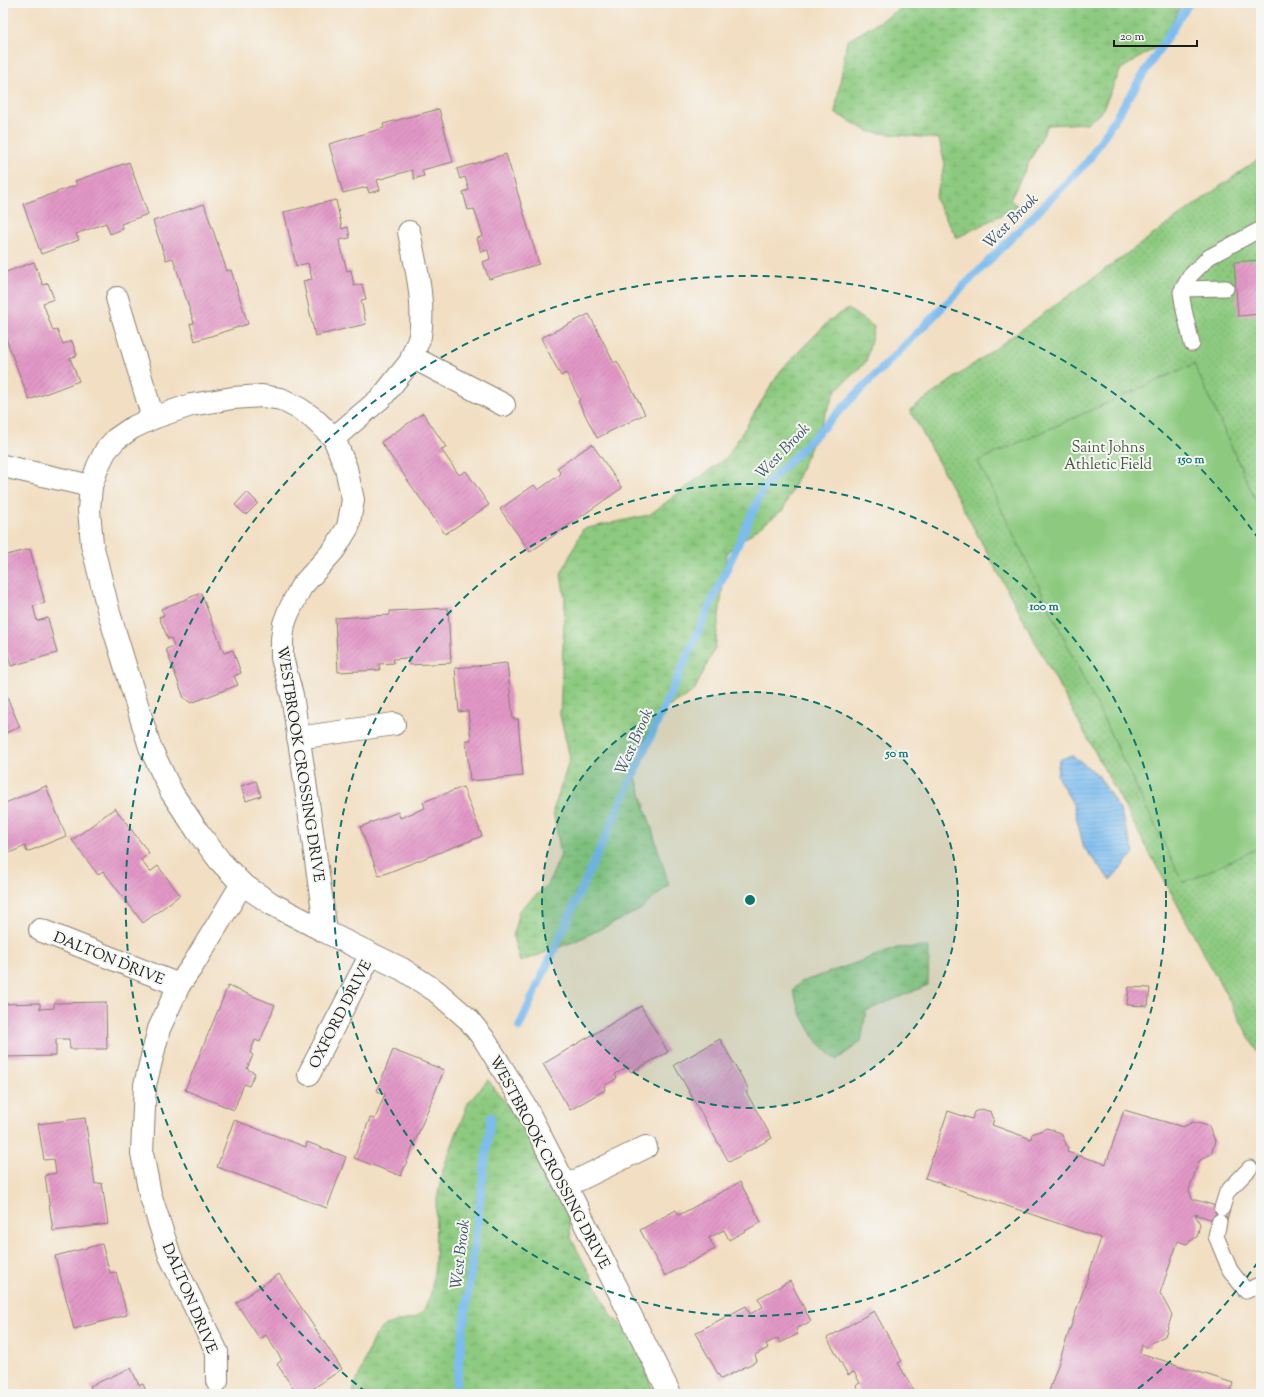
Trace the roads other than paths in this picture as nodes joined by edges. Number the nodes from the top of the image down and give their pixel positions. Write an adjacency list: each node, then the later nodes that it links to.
1 (1261, 229): 4 (lane)
2 (409, 232): 7 (street)
3 (1226, 288): 4 (lane)
4 (1183, 289): 6 (lane)
5 (117, 298): 9 (street)
6 (1192, 344)
7 (412, 357): 8 (street); 10 (street)
8 (504, 405)
9 (152, 418): 10 (street, WESTBROOK CROSSING DRIVE); 12 (street, WESTBROOK CROSSING DRIVE)
10 (334, 438): 14 (street, WESTBROOK CROSSING DRIVE)
11 (3, 466): 12 (street)
12 (91, 486): 15 (street, WESTBROOK CROSSING DRIVE)
13 (394, 724): 14 (street)
14 (298, 738): 17 (street, WESTBROOK CROSSING DRIVE)
15 (242, 884): 17 (street, WESTBROOK CROSSING DRIVE); 19 (street, DALTON DRIVE)
16 (40, 930): 19 (street, DALTON DRIVE)
17 (326, 932): 18 (street, WESTBROOK CROSSING DRIVE)
18 (371, 954): 20 (street, OXFORD DRIVE); 23 (street, WESTBROOK CROSSING DRIVE)
19 (179, 985): 25 (street, DALTON DRIVE)
20 (309, 1074)
21 (646, 1147): 23 (street)
22 (1250, 1168): 24 (lane)
23 (566, 1186): 26 (street, WESTBROOK CROSSING DRIVE)
24 (1261, 1284)
25 (217, 1381)
26 (670, 1394)

